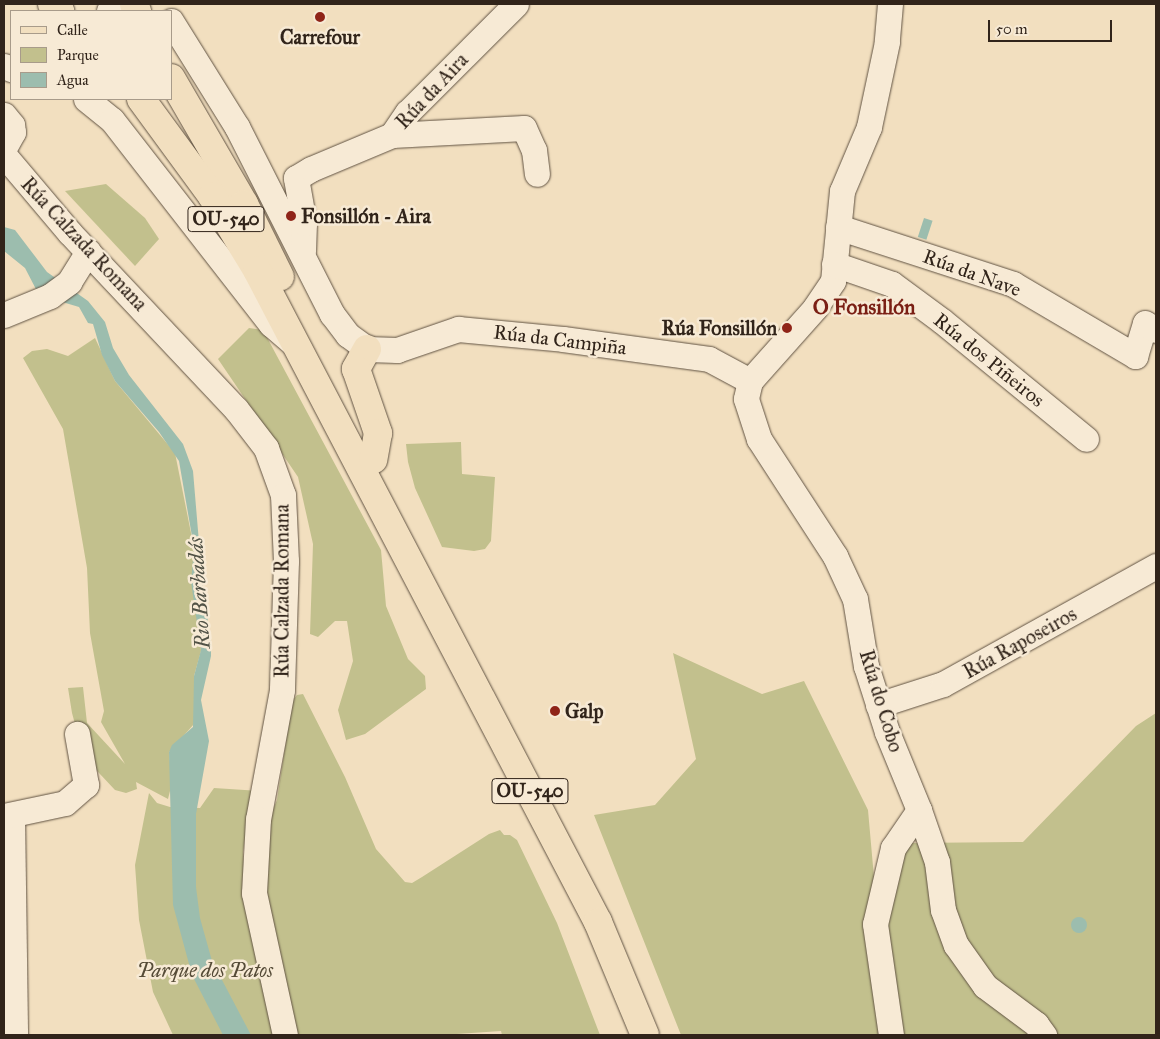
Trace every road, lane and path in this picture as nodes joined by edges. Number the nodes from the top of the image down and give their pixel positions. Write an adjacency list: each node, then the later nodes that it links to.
1 (516, 4): 8 (street, Rúa da Aira)
2 (890, 4): 12 (street)
3 (172, 23): 14 (street)
4 (172, 80): 22 (main road)
5 (87, 100): 18 (street)
6 (142, 100): 18 (main road, OU-540)
7 (8, 110): 9 (street)
8 (392, 135): 11 (street); 14 (street, Rúa da Aira)
9 (4, 148)
10 (4, 156): 13 (street, Rúa Calzada Romana)
11 (537, 174)
12 (838, 226): 15 (street); 17 (street, Rúa da Nave)
13 (88, 252): 16 (street); 30 (street, Rúa Calzada Romana)
14 (303, 254): 19 (street)
15 (834, 264): 20 (street); 21 (street, Rúa dos Piñeiros)
16 (4, 315)
17 (1156, 330)
18 (299, 348): 23 (main road, OU-540)
19 (367, 348): 20 (street, Rúa da Campiña); 22 (main road)
20 (750, 381): 25 (street, Rúa do Cobo)
21 (1086, 439)
22 (373, 460): 23 (main road)
23 (378, 499): 31 (main road, OU-540)
24 (1156, 566): 25 (street, Rúa Raposeiros)
25 (878, 705): 27 (street, Rúa do Cobo)
26 (77, 734): 28 (street)
27 (919, 810): 32 (street); 33 (street, Rúa do Cobo)
28 (8, 815): 29 (street)
29 (15, 1035)
30 (285, 1035)
31 (644, 1035)
32 (891, 1035)
33 (1044, 1035)

